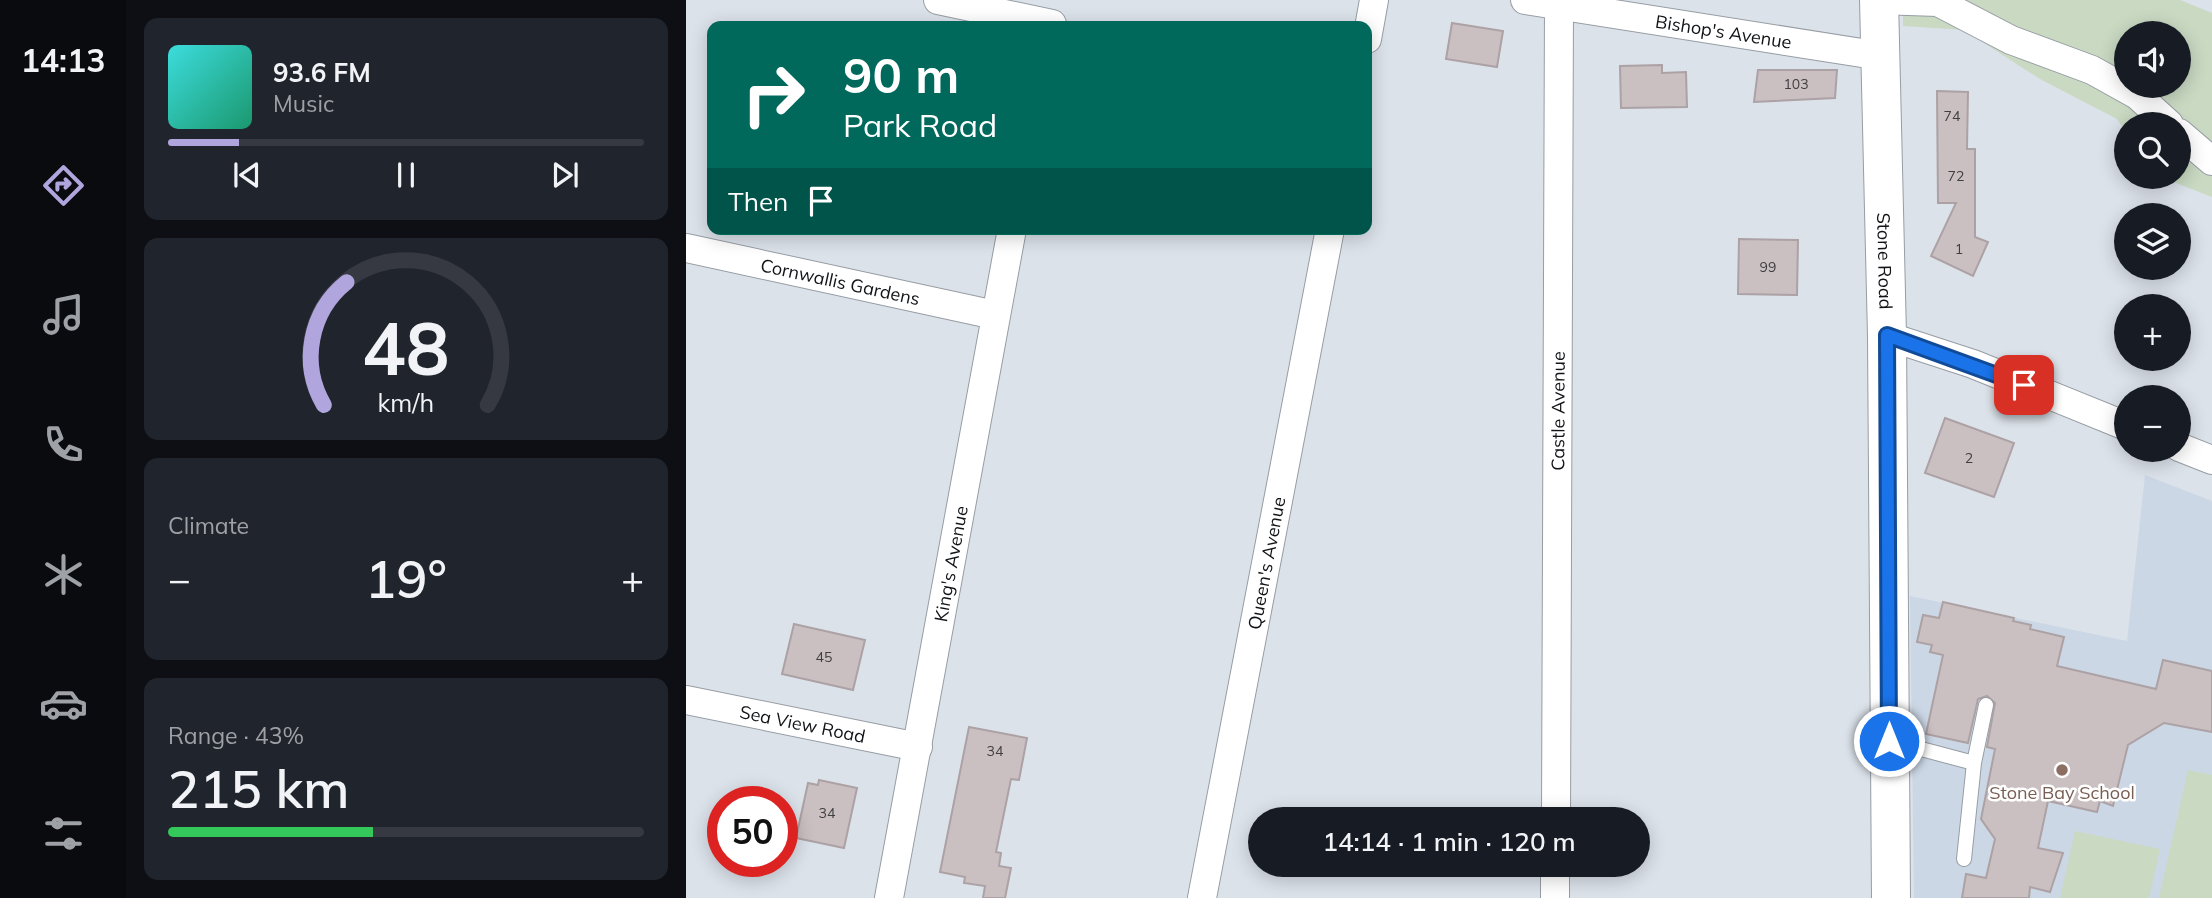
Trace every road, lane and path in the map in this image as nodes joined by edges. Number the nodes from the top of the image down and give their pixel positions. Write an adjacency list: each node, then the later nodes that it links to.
1 (938, 0): 6 (street)
2 (1374, 0): 7 (street)
3 (1525, 0): 5 (street, Bishop's Avenue)
4 (1879, 0): 8 (main road, Stone Road); 9 (street)
5 (1569, 4): 8 (street, Bishop's Avenue); 25 (street, Castle Avenue)
6 (1054, 17)
7 (1370, 21)
8 (1881, 57): 16 (main road, Stone Road)
9 (2156, 112)
10 (2191, 143): 11 (street)
11 (2212, 161)
12 (1012, 235): 15 (street, King's Avenue)
13 (1329, 235): 29 (street, Queen's Avenue)
14 (686, 248): 15 (street, Cornwallis Gardens)
15 (995, 315): 23 (street, King's Avenue)
16 (1887, 335): 17 (street); 22 (main road, Stone Road)
17 (2114, 421)
18 (2191, 452): 19 (street)
19 (2212, 460)
20 (686, 700): 23 (street, Sea View Road)
21 (1986, 705): 24 (lane)
22 (1889, 741): 24 (lane); 31 (main road, Stone Road)
23 (918, 747): 28 (street, King's Avenue)
24 (1974, 763): 26 (lane)
25 (1556, 807)
26 (1964, 859)
27 (1555, 877): 30 (street)
28 (888, 898)
29 (1202, 898)
30 (1555, 898)
31 (1891, 898)

